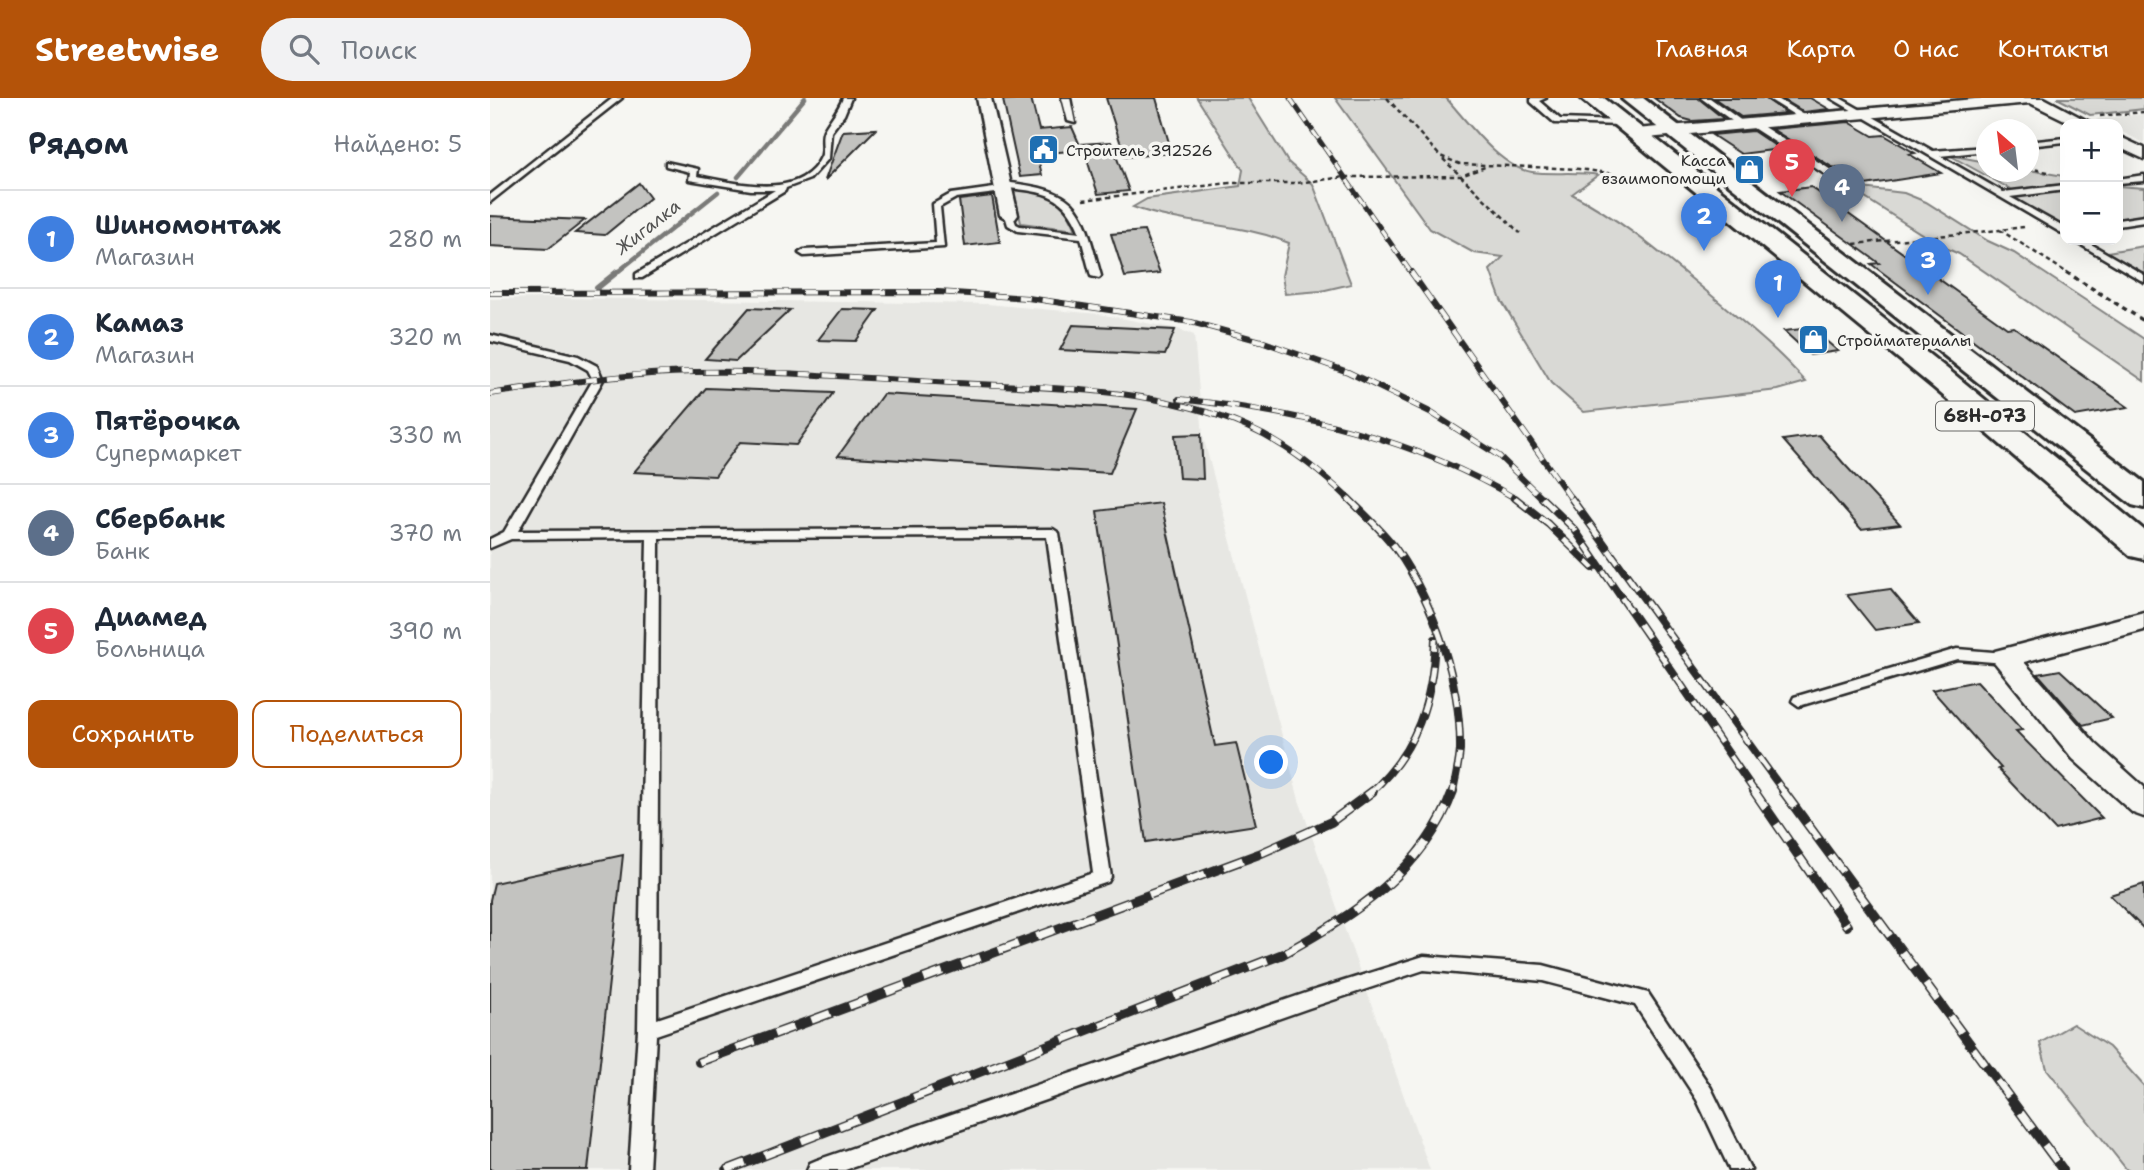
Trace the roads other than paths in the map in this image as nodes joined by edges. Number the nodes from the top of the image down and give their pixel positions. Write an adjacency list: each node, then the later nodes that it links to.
1 (618, 98): 34 (lane)
2 (847, 98): 30 (lane)
3 (984, 98): 31 (street)
4 (1066, 98): 15 (lane)
5 (1542, 98): 17 (lane)
6 (1591, 98): 17 (main road, 68Н-073)
7 (1631, 98): 17 (main road, 68Н-073)
8 (1705, 98): 16 (lane)
9 (1771, 98): 13 (lane)
10 (1835, 98): 12 (lane)
11 (2033, 98): 12 (street); 14 (street)
12 (1862, 115): 13 (street); 24 (lane)
13 (1807, 119): 16 (street)
14 (2082, 119)
15 (1072, 121)
16 (1747, 124): 18 (street); 27 (lane)
17 (1645, 125): 18 (street); 18 (street); 22 (main road, 68Н-073); 50 (main road, 68Н-073)
18 (1723, 126): 22 (street)
19 (2060, 141): 20 (lane)
20 (2039, 143)
21 (2123, 144): 25 (street)
22 (1699, 150): 46 (main road, 68Н-073)
23 (1976, 150): 24 (lane)
24 (1931, 154): 33 (lane)
25 (2144, 154)
26 (669, 164): 30 (lane)
27 (1843, 172)
28 (2144, 178): 29 (lane)
29 (2123, 180)
30 (790, 184): 42 (lane)
31 (1003, 187): 35 (street); 39 (lane); 41 (lane)
32 (2060, 188): 33 (lane)
33 (2002, 195): 38 (lane)
34 (490, 199)
35 (1009, 215): 39 (lane)
36 (2144, 219): 37 (lane)
37 (2123, 222)
38 (2060, 229)
39 (1084, 236): 43 (lane)
40 (2086, 245): 44 (lane)
41 (804, 253)
42 (639, 276)
43 (1096, 276)
44 (2144, 279)
45 (490, 338): 48 (lane)
46 (2144, 498)
47 (653, 534): 48 (lane); 55 (lane); 55 (lane)
48 (509, 535): 49 (lane)
49 (490, 544)
50 (2144, 548)
51 (2144, 621): 52 (street)
52 (2005, 658): 53 (lane); 54 (street)
53 (1799, 701)
54 (2144, 805)
55 (648, 1030): 56 (lane)
56 (639, 1170)
57 (817, 1170): 58 (lane)
58 (1741, 1170)

